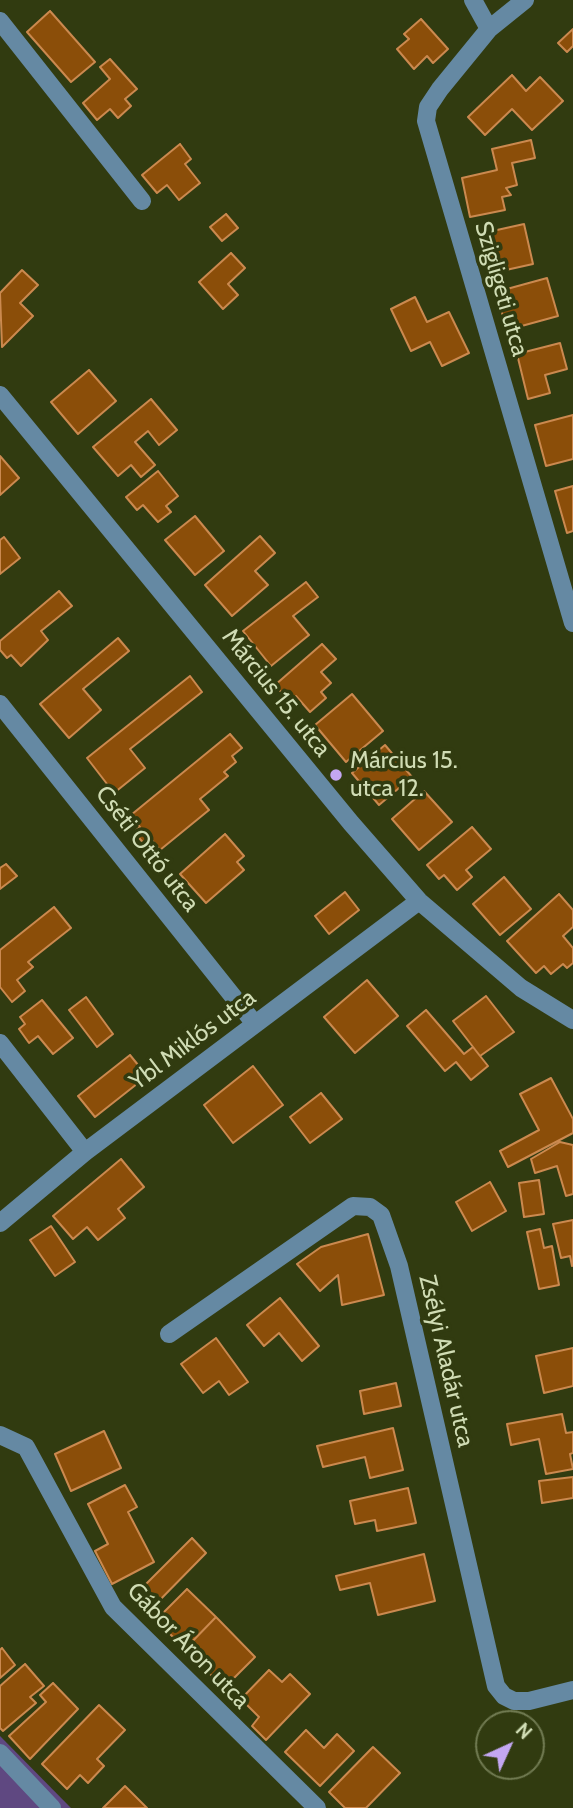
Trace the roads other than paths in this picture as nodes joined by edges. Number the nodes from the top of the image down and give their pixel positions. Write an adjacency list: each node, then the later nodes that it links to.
1 (473, 0): 4 (street)
2 (525, 0): 4 (street, Szigligeti utca)
3 (0, 21): 5 (street)
4 (489, 29): 7 (street, Szigligeti utca)
5 (142, 201)
6 (4, 406): 9 (street, Március 15. utca)
7 (573, 623)
8 (0, 704): 11 (street, Cséti Ottó utca)
9 (419, 901): 10 (street, Március 15. utca); 11 (street, Ybl Miklós utca)
10 (573, 1020)
11 (255, 1024): 13 (street, Ybl Miklós utca)
12 (0, 1043): 13 (street)
13 (85, 1152): 14 (street, Ybl Miklós utca)
14 (0, 1223)
15 (169, 1334): 17 (street, Zsélyi Aladár utca)
16 (0, 1435): 20 (street, Gábor Áron utca)
17 (573, 1690)
18 (0, 1753): 19 (street)
19 (52, 1808)
20 (317, 1808)

